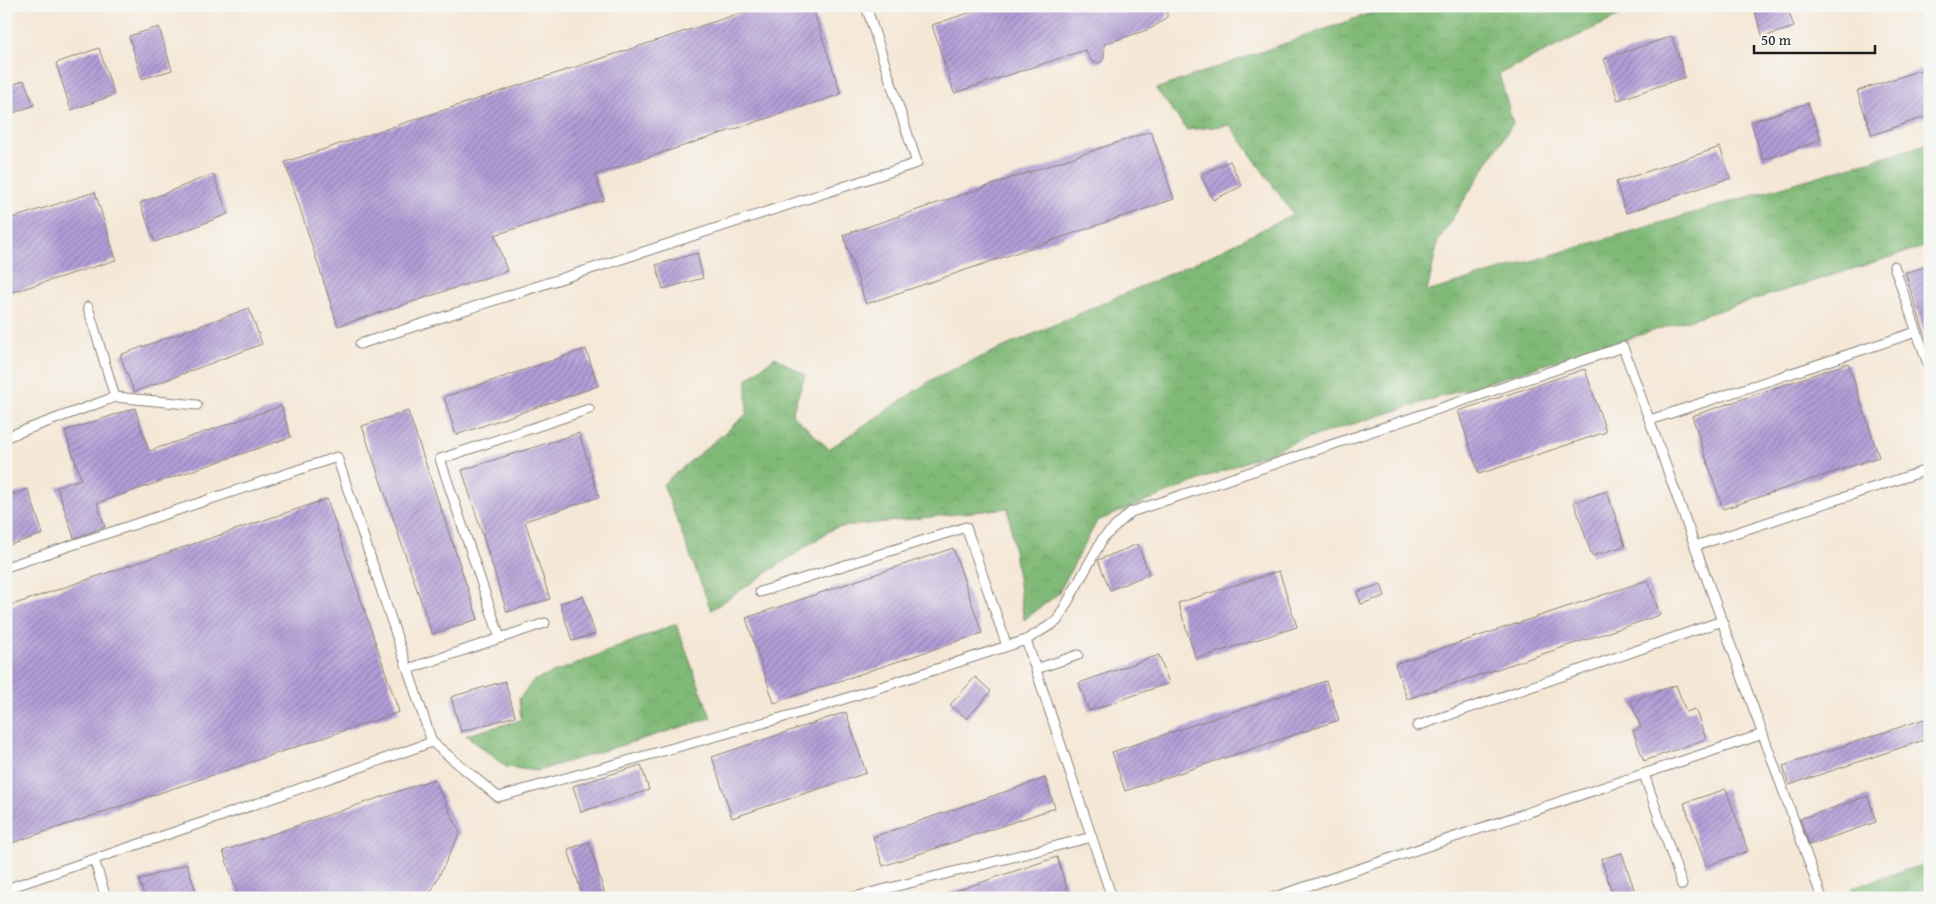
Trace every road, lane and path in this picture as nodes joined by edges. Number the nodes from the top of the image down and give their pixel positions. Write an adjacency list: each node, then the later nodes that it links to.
1 (866, 6): 5 (lane)
2 (1894, 266): 4 (lane)
3 (88, 307): 7 (lane)
4 (1916, 332): 6 (lane); 10 (lane)
5 (360, 344)
6 (1930, 370)
7 (115, 397): 8 (lane); 11 (lane)
8 (197, 405)
9 (589, 409): 18 (lane)
10 (1650, 420): 13 (lane); 19 (lane)
11 (6, 438)
12 (1930, 469): 13 (lane)
13 (1696, 546): 16 (lane)
14 (6, 567): 22 (lane)
15 (760, 592): 20 (lane)
16 (1722, 621): 24 (lane); 25 (lane)
17 (545, 623): 18 (lane)
18 (500, 638): 22 (lane)
19 (1026, 640): 20 (lane); 23 (lane)
20 (1008, 646): 26 (lane)
21 (1078, 655): 23 (lane)
22 (408, 669): 26 (lane)
23 (1036, 669): 28 (lane)
24 (1417, 726)
25 (1763, 734): 27 (lane); 36 (lane)
26 (432, 742): 29 (lane)
27 (1644, 774): 30 (lane); 35 (lane)
28 (1092, 837): 33 (lane); 34 (lane)
29 (94, 859): 31 (lane); 32 (lane)
30 (1682, 884)
31 (6, 888)
32 (106, 898)
33 (850, 898)
34 (1112, 898)
35 (1272, 898)
36 (1822, 898)

